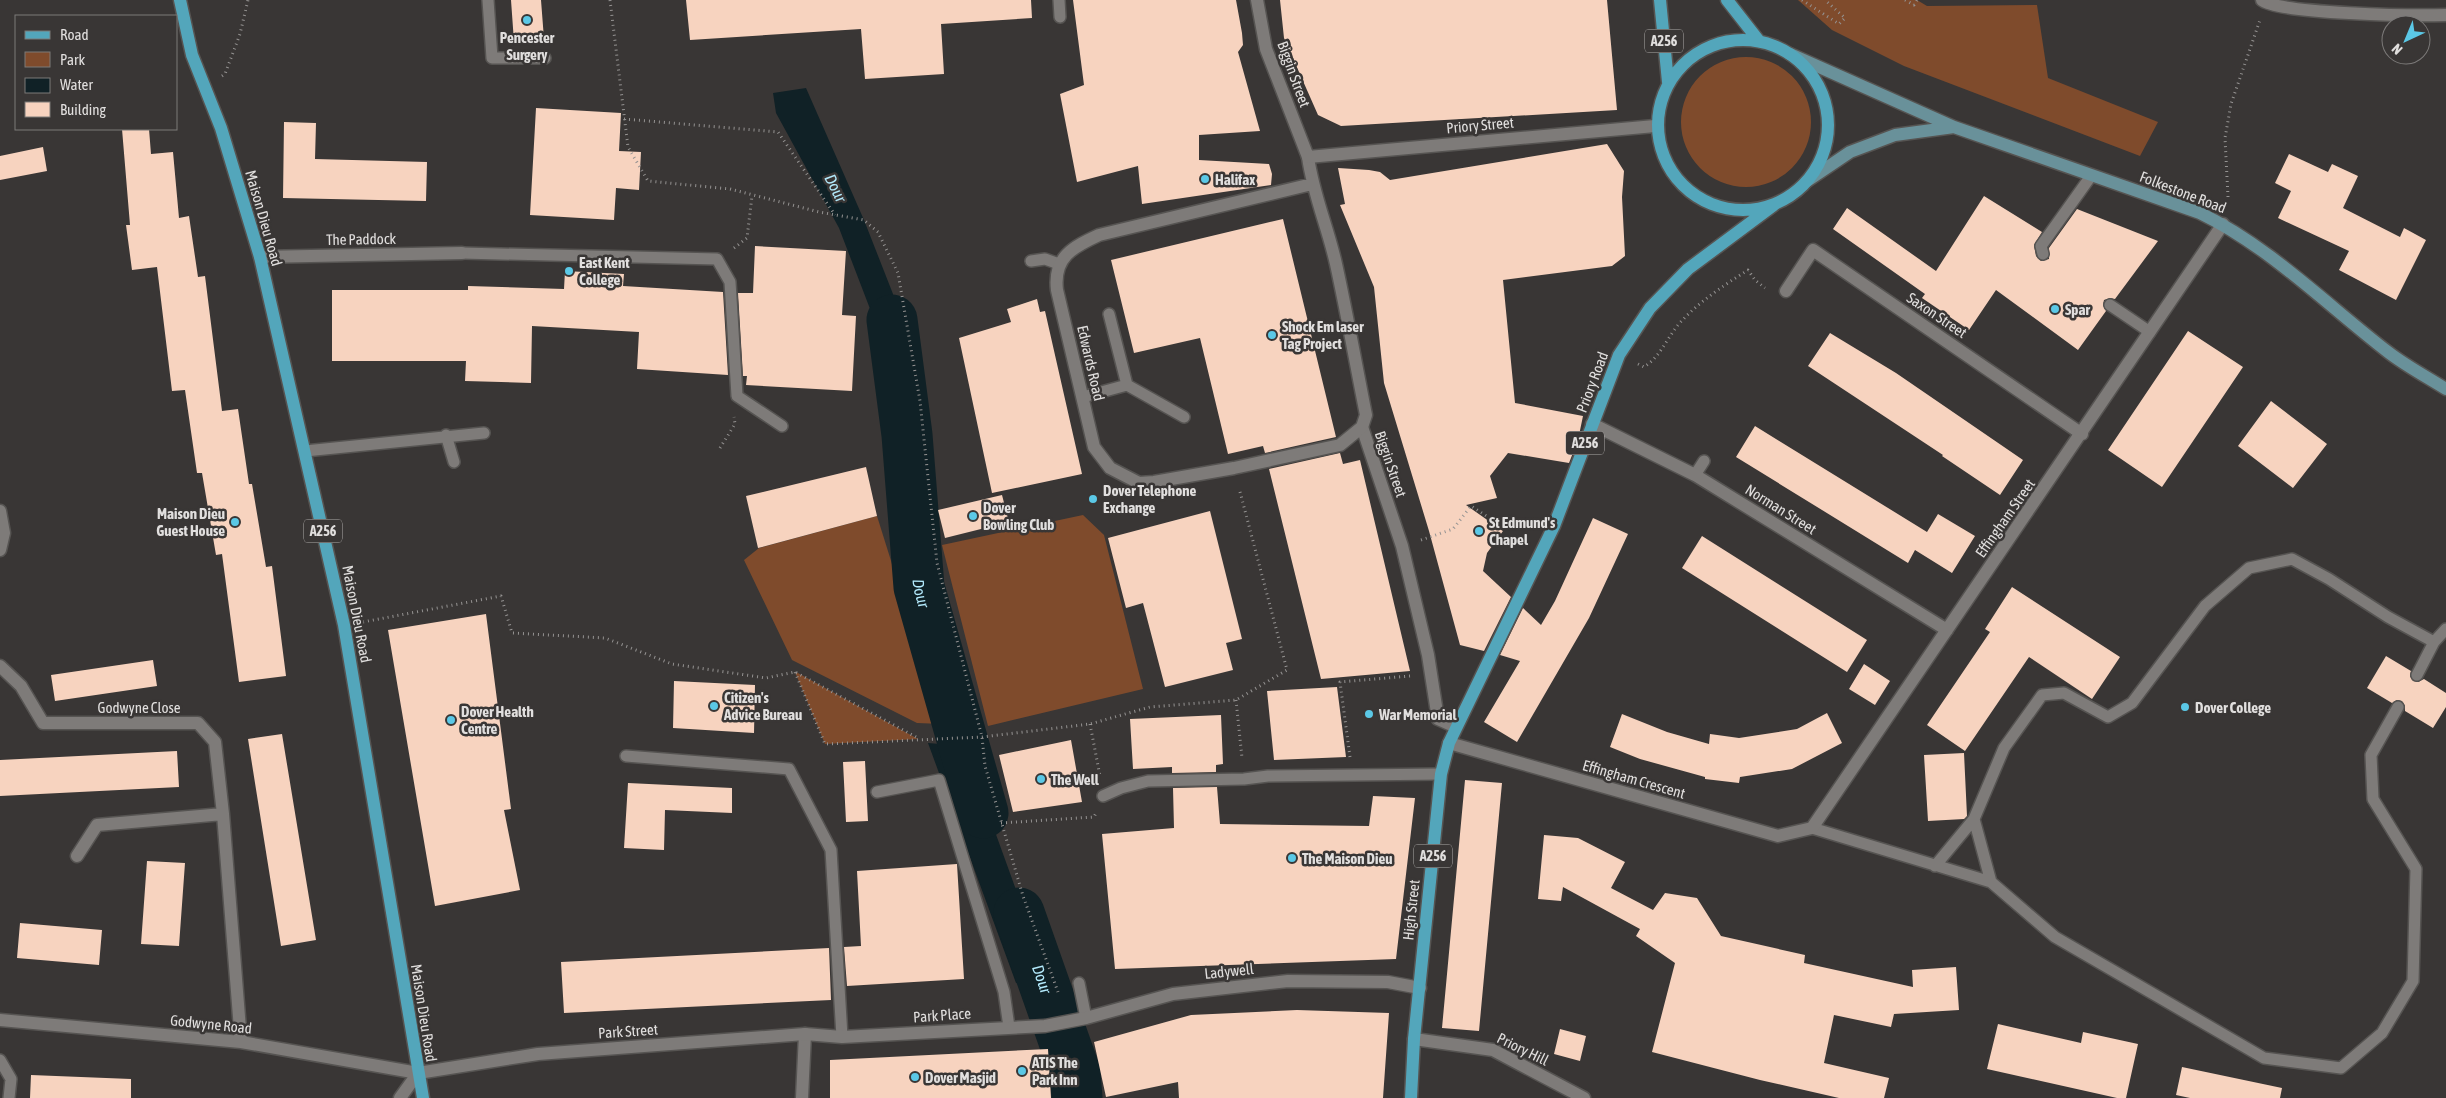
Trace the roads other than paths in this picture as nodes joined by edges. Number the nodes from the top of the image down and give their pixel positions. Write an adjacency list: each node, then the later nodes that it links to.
1 (180, 0): 25 (main road, Maison Dieu Road / A256)
2 (488, 0): 13 (lane)
3 (1059, 0): 10 (lane)
4 (1257, 0): 17 (street, Biggin Street)
5 (1660, 0): 14 (main road, A256)
6 (1727, 0): 11 (main road)
7 (2264, 2): 8 (street)
8 (2287, 4): 9 (street)
9 (2446, 15)
10 (1060, 17)
11 (1759, 41): 12 (main road); 14 (main road)
12 (1790, 54): 16 (main road, Folkestone Road); 19 (main road)
13 (545, 58)
14 (1668, 82): 15 (main road)
15 (1655, 126): 17 (street, Priory Street); 21 (main road)
16 (1954, 127): 18 (main road, Folkestone Road); 19 (main road, Folkestone Road)
17 (1308, 157): 20 (street, Biggin Street)
18 (2091, 176): 22 (main road, Folkestone Road); 24 (lane)
19 (1807, 181): 21 (main road)
20 (1312, 184): 27 (street); 38 (street, Biggin Street)
21 (1774, 205): 36 (main road, Priory Road / A256)
22 (2223, 224): 31 (street, Effingham Street); 33 (main road, Folkestone Road)
23 (462, 253): 25 (street, The Paddock); 37 (lane)
24 (2043, 254)
25 (260, 257): 42 (main road, Maison Dieu Road / A256)
26 (1031, 262): 27 (lane)
27 (1059, 264): 34 (street, Edwards Road)
28 (1786, 290): 40 (street, Saxon Street)
29 (2110, 306): 31 (lane)
30 (1109, 314): 32 (lane)
31 (2150, 332): 40 (street, Effingham Street)
32 (1127, 385): 34 (lane); 35 (lane)
33 (2446, 389)
34 (1082, 396): 38 (street, Edwards Road)
35 (1184, 417)
36 (1592, 424): 45 (street, Norman Street); 54 (main road, Priory Road / A256)
37 (782, 426)
38 (1362, 428): 54 (street, Biggin Street)
39 (484, 433): 41 (lane)
40 (2082, 434): 49 (street, Effingham Street)
41 (446, 435): 42 (lane); 44 (lane)
42 (305, 451): 77 (main road, Maison Dieu Road / A256)
43 (1704, 461): 45 (lane)
44 (454, 462)
45 (1695, 475): 49 (street, Norman Street)
46 (0, 511): 47 (street)
47 (0, 550)
48 (2446, 629): 50 (lane)
49 (1947, 630): 62 (street, Effingham Street)
50 (2434, 642): 52 (lane); 61 (lane)
51 (0, 666): 60 (street, Godwyne Close)
52 (2417, 674)
53 (2398, 707): 65 (lane)
54 (1456, 727): 55 (main road, High Street / A256)
55 (1448, 743): 57 (main road, High Street / A256); 62 (street, Effingham Crescent)
56 (626, 756): 73 (lane)
57 (1441, 774): 59 (lane); 67 (main road, High Street / A256)
58 (877, 792): 71 (lane)
59 (1104, 796)
60 (223, 814): 63 (street); 75 (street, Godwyne Close)
61 (1974, 819): 64 (lane); 65 (lane)
62 (1812, 828): 64 (lane)
63 (78, 856)
64 (1935, 866): 65 (lane)
65 (1991, 882)
66 (1079, 983): 69 (lane)
67 (1420, 988): 69 (street, Ladywell); 74 (main road, High Street / A256)
68 (0, 1020): 75 (street, Godwyne Road)
69 (1077, 1020): 70 (street, Ladywell)
70 (1045, 1026): 71 (street, Park Place)
71 (1009, 1027): 73 (street, Park Place)
72 (805, 1034): 73 (street, Park Street); 77 (street, Park Street); 81 (street)
73 (842, 1037)
74 (1414, 1039): 82 (main road, High Street / A256); 83 (street, Priory Hill)
75 (241, 1042): 77 (street, Godwyne Road)
76 (0, 1060): 78 (lane)
77 (418, 1073): 79 (street); 80 (main road, Maison Dieu Road / A256)
78 (9, 1098)
79 (400, 1098)
80 (423, 1098)
81 (802, 1098)
82 (1411, 1098)
83 (1584, 1098)

